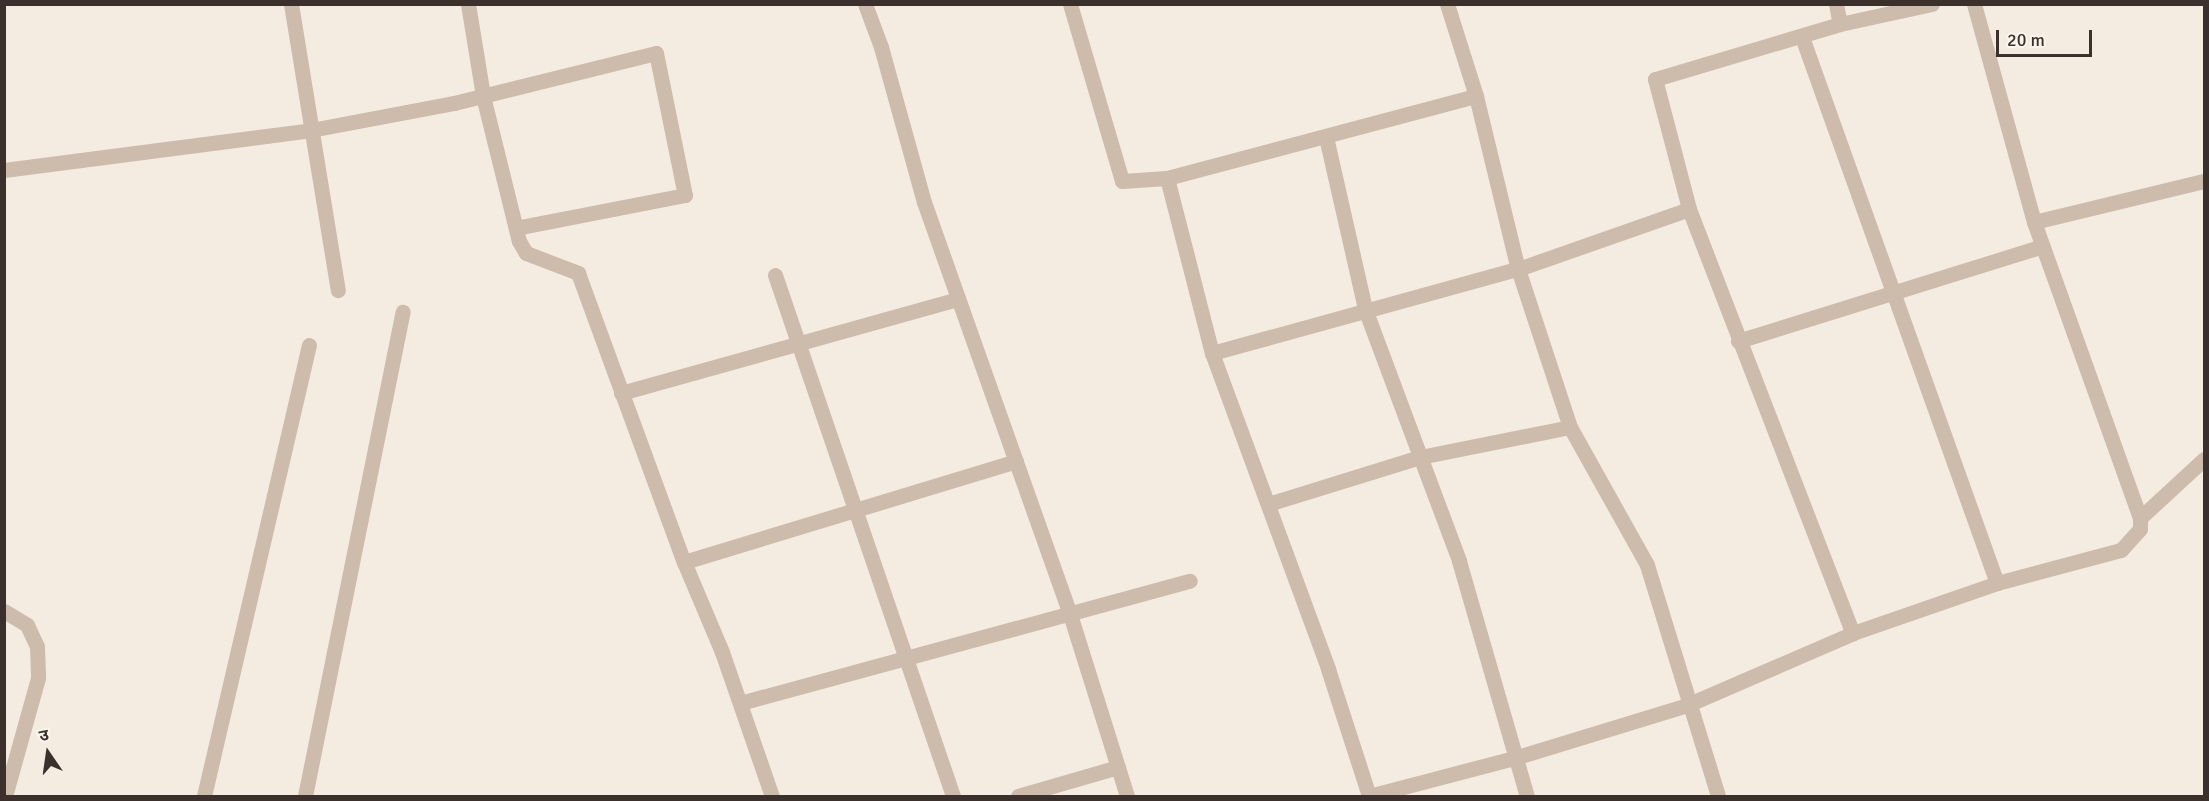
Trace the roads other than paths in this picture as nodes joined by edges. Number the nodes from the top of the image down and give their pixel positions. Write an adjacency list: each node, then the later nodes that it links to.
1 (291, 4): 13 (street)
2 (468, 4): 11 (street)
3 (865, 4): 26 (street)
4 (1070, 4): 16 (street)
5 (1447, 4): 12 (street)
6 (1836, 4): 9 (street)
7 (1932, 4): 9 (street)
8 (1974, 4): 19 (street)
9 (1840, 24): 10 (street)
10 (1802, 37): 18 (street); 25 (street)
11 (483, 96): 13 (street); 20 (street); 20 (street)
12 (1476, 96): 14 (street); 22 (street)
13 (311, 130): 15 (street); 24 (street)
14 (1326, 137): 16 (street); 27 (street)
15 (4, 170)
16 (1167, 178): 32 (street)
17 (2205, 181): 19 (street)
18 (1689, 209): 22 (street); 29 (street)
19 (2034, 222): 21 (street)
20 (516, 228): 33 (street)
21 (2043, 246): 25 (street); 40 (street)
22 (1518, 270): 27 (street); 34 (street)
23 (775, 274): 30 (street)
24 (338, 290)
25 (1894, 293): 29 (street); 43 (street)
26 (958, 299): 30 (street); 37 (street)
27 (1365, 309): 32 (street); 35 (street)
28 (403, 312): 54 (street)
29 (1738, 341): 46 (street)
30 (798, 342): 33 (street); 39 (street)
31 (309, 345): 53 (street)
32 (1212, 353): 38 (street)
33 (621, 393): 41 (street)
34 (1570, 427): 35 (street); 49 (street)
35 (1420, 457): 38 (street); 50 (street)
36 (2205, 459): 40 (street)
37 (1016, 461): 39 (street); 45 (street)
38 (1268, 504): 59 (street)
39 (855, 509): 41 (street); 47 (street)
40 (2140, 518): 43 (street)
41 (684, 562): 48 (street)
42 (1191, 581): 45 (street)
43 (1997, 583): 46 (street)
44 (4, 611): 52 (street)
45 (1069, 611): 47 (street); 51 (street)
46 (1853, 633): 49 (street)
47 (905, 656): 48 (street); 56 (street)
48 (740, 703): 55 (street)
49 (1687, 705): 50 (street); 61 (street)
50 (1514, 758): 59 (street); 60 (street)
51 (1118, 768): 57 (street); 58 (street)
52 (5, 796)
53 (204, 796)
54 (305, 796)
55 (772, 796)
56 (953, 796)
57 (1018, 796)
58 (1127, 796)
59 (1369, 796)
60 (1527, 796)
61 (1718, 796)

